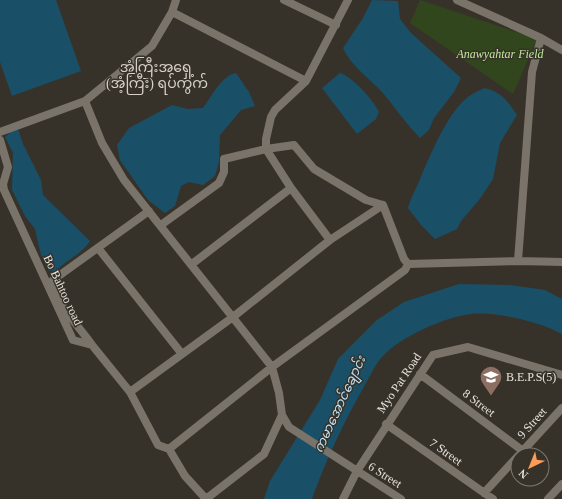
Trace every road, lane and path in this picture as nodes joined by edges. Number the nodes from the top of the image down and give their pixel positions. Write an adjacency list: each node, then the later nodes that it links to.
1 (176, 0): 5 (street)
2 (284, 0): 6 (street)
3 (348, 0): 6 (street)
4 (457, 0): 7 (street)
5 (172, 12): 9 (street); 10 (street)
6 (336, 25): 9 (street)
7 (541, 38): 8 (street); 20 (street)
8 (562, 50)
9 (306, 81): 13 (street)
10 (86, 101): 11 (street); 16 (street)
11 (0, 132)
12 (0, 140): 25 (street, Bo Bahtoo road)
13 (266, 148): 14 (street); 15 (street); 17 (street)
14 (291, 188): 18 (street); 22 (street)
15 (383, 205): 18 (street); 23 (street)
16 (149, 211): 17 (street); 19 (street)
17 (161, 225): 22 (street)
18 (330, 240): 24 (street)
19 (98, 248): 25 (street); 26 (street)
20 (518, 261): 21 (street); 23 (street)
21 (562, 262)
22 (192, 264): 24 (street)
23 (408, 264): 27 (street)
24 (233, 317): 26 (street); 27 (street)
25 (92, 345): 30 (street)
26 (182, 354): 30 (street)
27 (272, 368): 32 (street); 36 (street)
28 (420, 374): 29 (street, Myo Pat Road); 33 (street, Myo Pat Road); 34 (street, 8 Street)
29 (562, 375)
30 (130, 392): 36 (street)
31 (562, 408): 35 (street, 9 Street)
32 (282, 415): 38 (street, 6 Street); 41 (street)
33 (386, 424): 38 (street, Myo Pat Road); 40 (street, 7 Street)
34 (511, 447)
35 (526, 447)
36 (170, 449): 41 (street)
37 (510, 465): 40 (street, 9 Street)
38 (356, 471): 42 (street, Myo Pat Road); 43 (street, 6 Street)
39 (562, 484): 45 (street)
40 (484, 493): 44 (street, 7 Street)
41 (206, 499)
42 (343, 499)
43 (401, 499)
44 (493, 499)
45 (548, 499)

